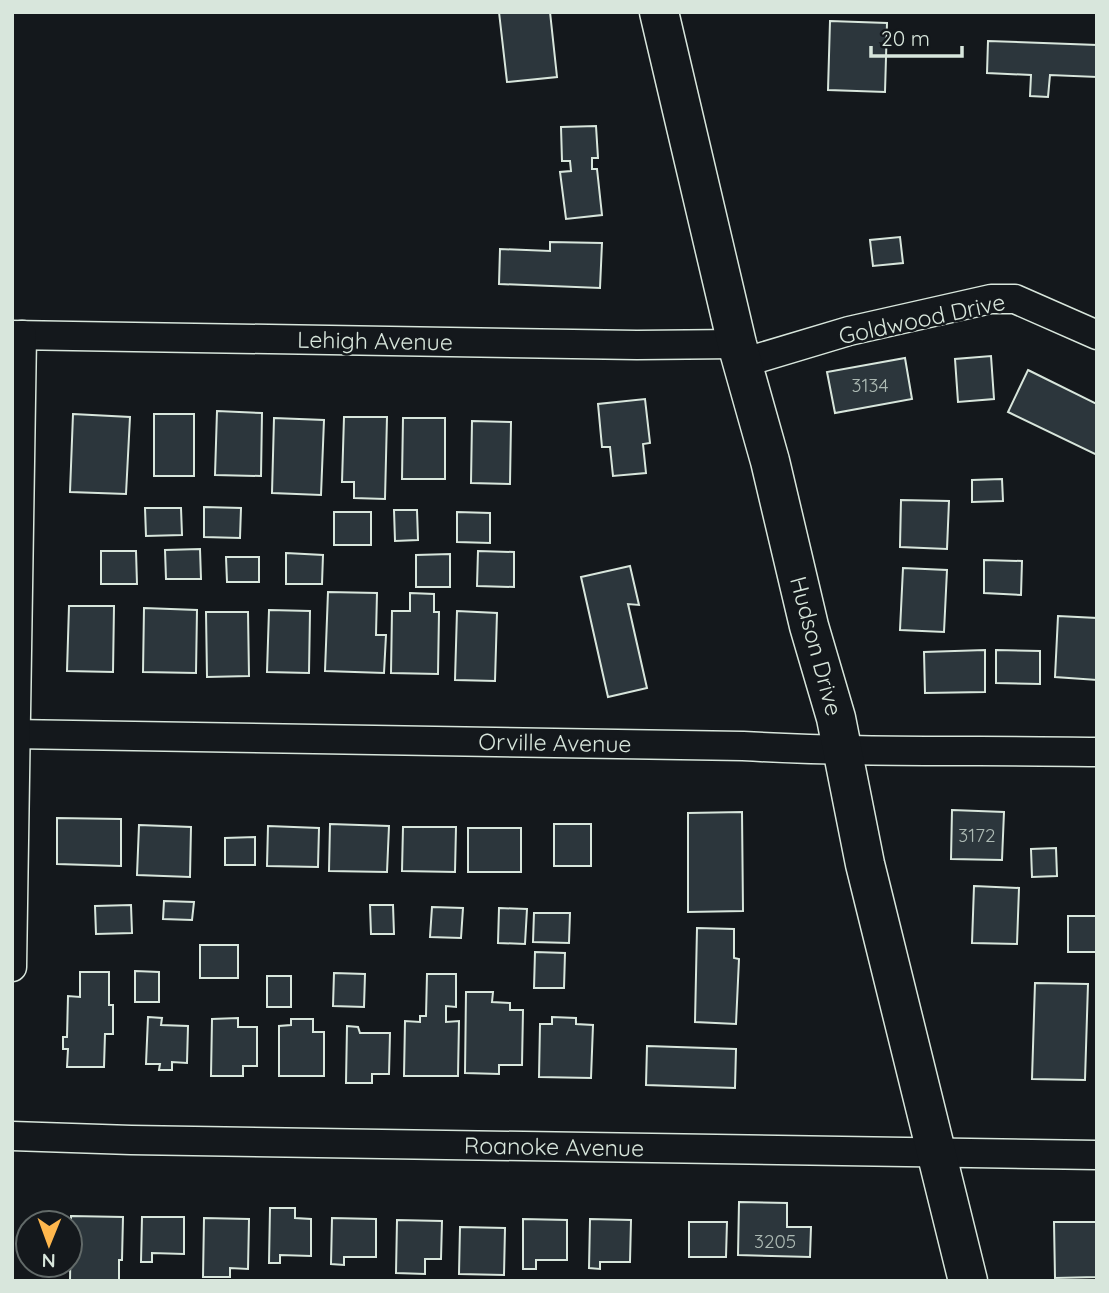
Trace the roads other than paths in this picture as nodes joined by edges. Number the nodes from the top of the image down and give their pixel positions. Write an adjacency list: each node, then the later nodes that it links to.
1 (659, 12): 4 (street, Hudson Drive)
2 (17, 335): 4 (street, Lehigh Avenue); 5 (street)
3 (1097, 335): 4 (street, Goldwood Drive)
4 (740, 354): 6 (street, Hudson Drive)
5 (14, 734): 6 (street, Orville Avenue); 8 (street)
6 (842, 751): 7 (street, Orville Avenue); 10 (street, Hudson Drive)
7 (1097, 752)
8 (12, 967)
9 (12, 1136): 10 (street, Roanoke Avenue)
10 (936, 1153): 11 (street, Roanoke Avenue); 12 (street, Hudson Drive)
11 (1097, 1156)
12 (968, 1281)

